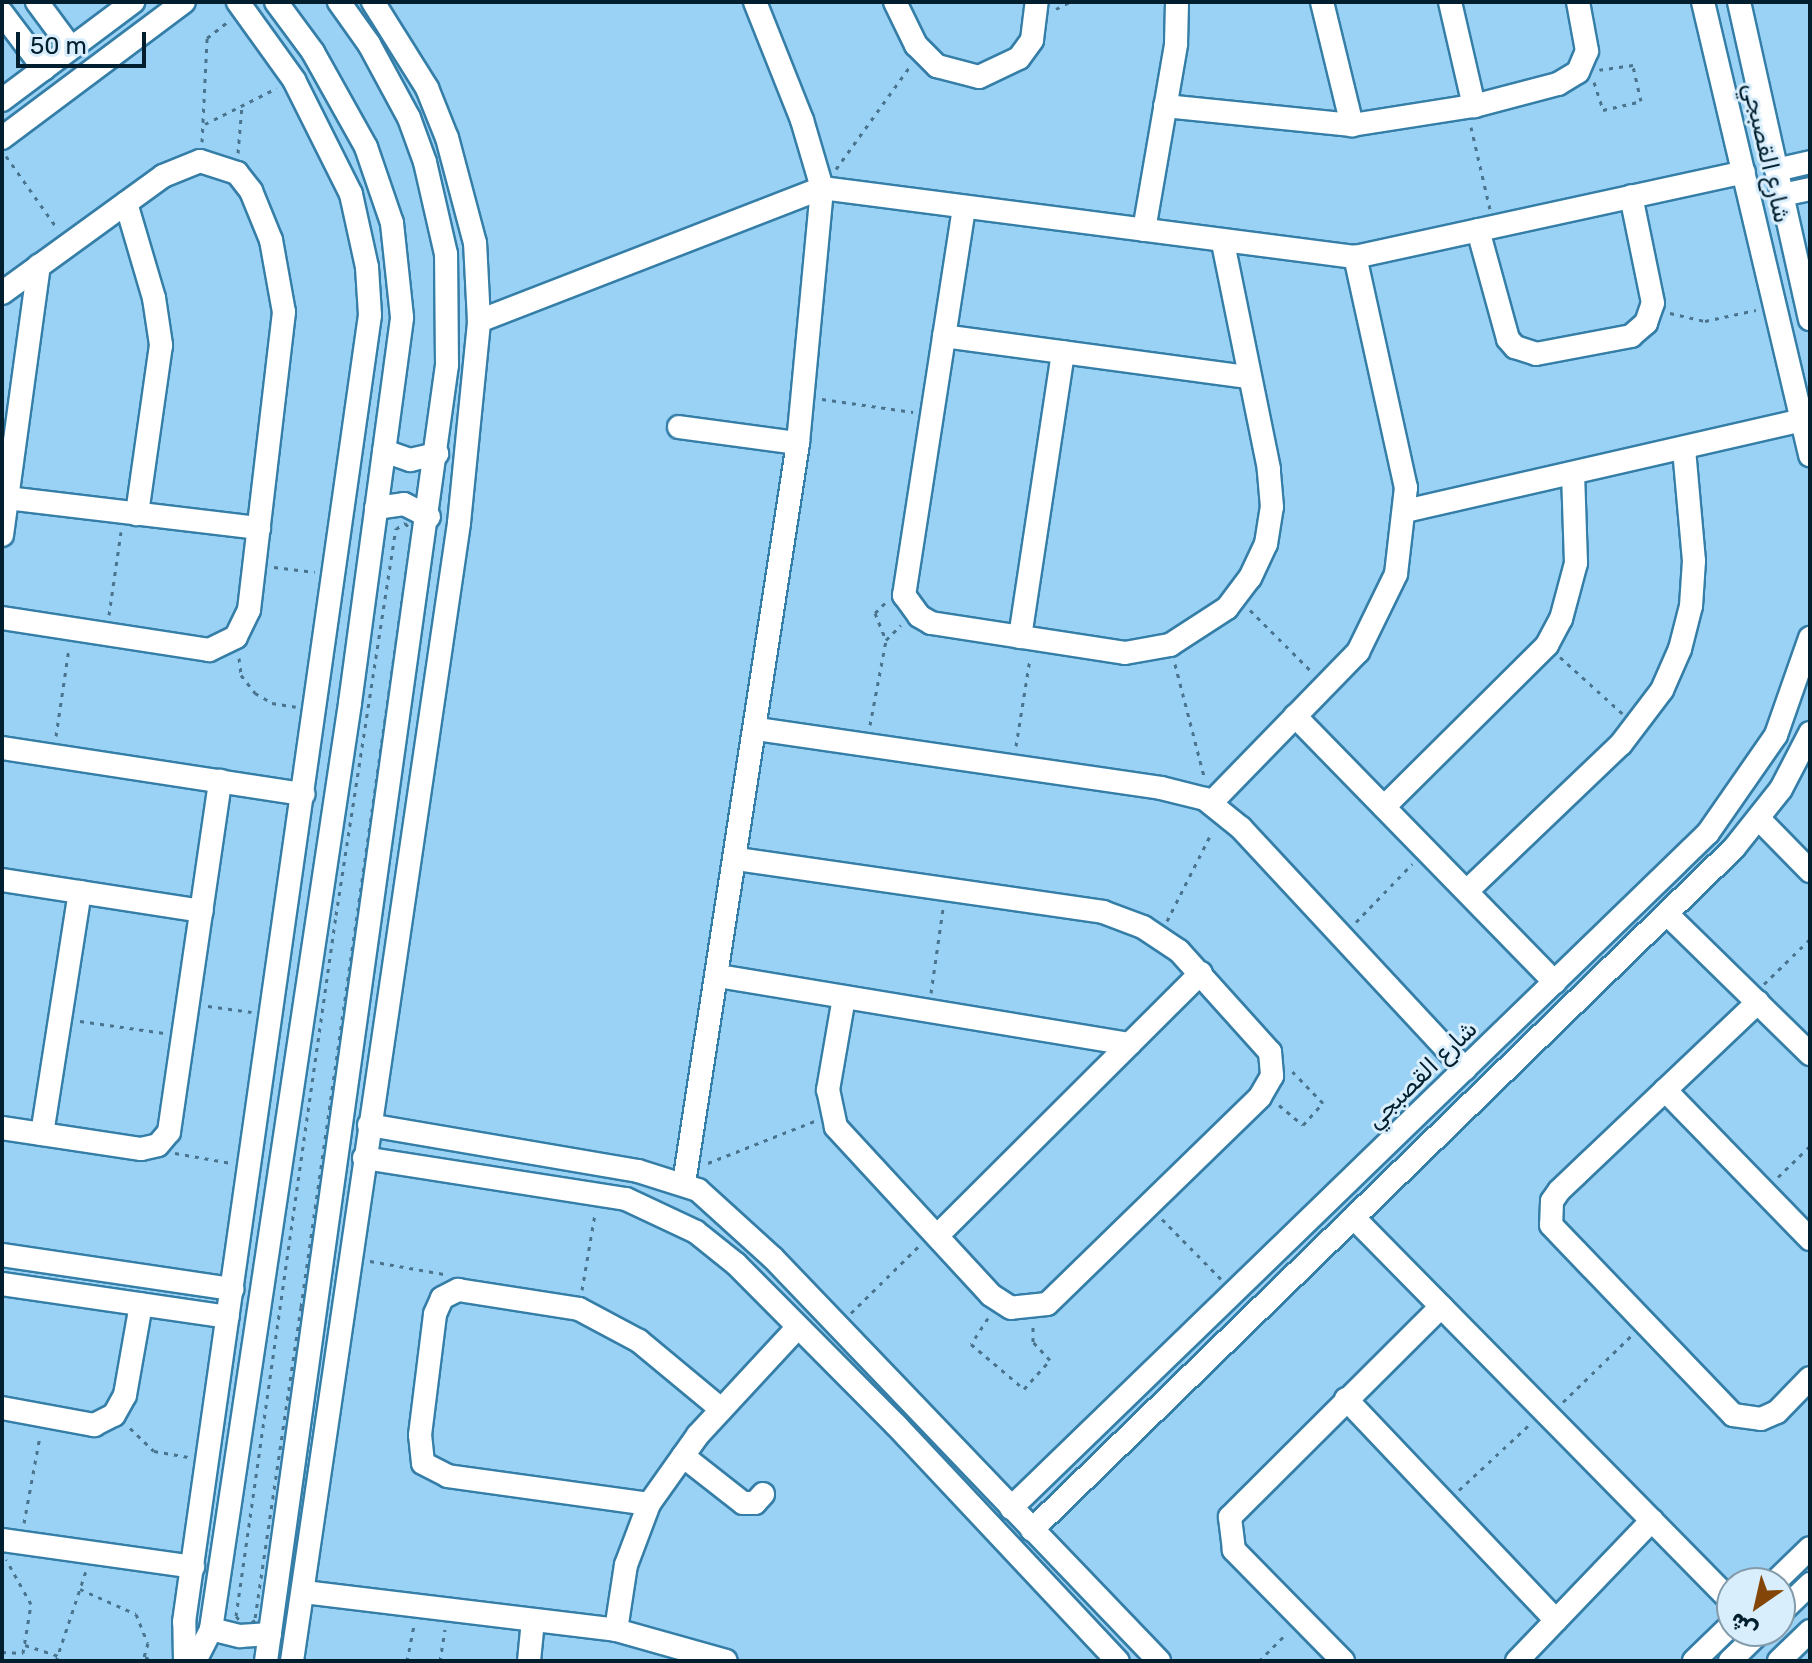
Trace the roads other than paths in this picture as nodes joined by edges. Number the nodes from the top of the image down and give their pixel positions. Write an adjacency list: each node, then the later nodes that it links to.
1 (37, 2): 20 (street)
2 (133, 2): 20 (street)
3 (276, 2): 21 (street)
4 (373, 2): 45 (street)
5 (755, 2): 32 (street)
6 (895, 2): 7 (street)
7 (1037, 2)
8 (1177, 2): 25 (street)
9 (1322, 2): 27 (street)
10 (1450, 2): 26 (street)
11 (1578, 2): 26 (street)
12 (1703, 2): 19 (street, شارع القصبجي)
13 (1739, 2): 18 (street, شارع القصبجي)
14 (180, 3): 28 (street)
15 (350, 6): 44 (street)
16 (241, 7): 23 (street)
17 (2, 13): 22 (street)
18 (1747, 36): 19 (street); 30 (street, شارع القصبجي)
19 (1713, 45): 31 (street, شارع القصبجي)
20 (71, 48): 22 (street)
21 (313, 52): 23 (street); 54 (street)
22 (44, 69): 24 (street)
23 (290, 74): 69 (street)
24 (2, 100)
25 (1165, 106): 27 (street); 39 (street)
26 (1470, 107): 27 (street)
27 (1352, 125)
28 (2, 138)
29 (1810, 162): 30 (street)
30 (1776, 170): 34 (street, شارع القصبجي)
31 (1744, 172): 35 (street); 50 (street, شارع القصبجي)
32 (822, 188): 37 (street); 45 (street); 52 (street)
33 (1810, 189): 34 (street)
34 (1782, 195): 46 (street, شارع القصبجي)
35 (1631, 196): 38 (street); 38 (street)
36 (126, 203): 42 (street); 61 (street); 63 (street)
37 (964, 208): 39 (street); 47 (street)
38 (1486, 228): 41 (street)
39 (1144, 230): 40 (street)
40 (1223, 243): 41 (street); 49 (street)
41 (1355, 257): 60 (street)
42 (39, 266): 43 (street); 58 (street)
43 (2, 293)
44 (449, 303): 45 (street); 55 (street)
45 (479, 309): 76 (street)
46 (1810, 319)
47 (944, 336): 48 (street); 66 (street)
48 (1063, 352): 49 (street); 66 (street)
49 (1248, 377): 66 (street)
50 (1802, 420): 53 (street); 56 (street, شارع القصبجي)
51 (679, 427): 52 (street)
52 (798, 443): 71 (street)
53 (1684, 448): 57 (street); 84 (street)
54 (384, 451): 55 (street); 59 (street)
55 (437, 454): 62 (street)
56 (1810, 456)
57 (1573, 473): 60 (street); 79 (street)
58 (7, 498): 61 (street); 64 (street)
59 (376, 508): 62 (street); 68 (street)
60 (1405, 511): 70 (street)
61 (130, 513): 63 (street)
62 (429, 517): 77 (street)
63 (259, 528): 65 (street)
64 (2, 535)
65 (2, 618)
66 (1026, 638)
67 (1810, 638): 92 (street, شارع القصبجي)
68 (350, 703): 69 (street); 88 (street)
69 (316, 704): 75 (street)
70 (1295, 716): 78 (street); 79 (street)
71 (757, 729): 78 (street); 81 (street)
72 (1810, 733): 80 (street)
73 (2, 748): 74 (street)
74 (220, 781): 75 (street); 86 (street)
75 (304, 794): 89 (street)
76 (416, 794): 77 (street); 99 (street)
77 (381, 806): 116 (street)
78 (1217, 807): 97 (street)
79 (1384, 807): 84 (street)
80 (1759, 819): 82 (street); 87 (street)
81 (737, 859): 90 (street); 91 (street)
82 (1810, 871)
83 (2, 880): 85 (street)
84 (1467, 891): 92 (street)
85 (80, 892): 86 (street); 101 (street)
86 (202, 911): 101 (street)
87 (1668, 915): 94 (street); 106 (street)
88 (321, 919): 89 (street); 124 (street)
89 (285, 924): 114 (street)
90 (1201, 973): 95 (street); 109 (street)
91 (718, 976): 93 (street); 107 (street)
92 (1555, 982): 97 (street, شارع القصبجي)
93 (844, 997): 95 (street); 109 (street)
94 (1755, 1000): 96 (street); 98 (street)
95 (1129, 1044): 109 (street)
96 (1810, 1054)
97 (1465, 1069): 103 (street, شارع القصبجي)
98 (1665, 1090): 110 (street); 122 (street)
99 (369, 1125): 102 (street); 104 (street)
100 (2, 1128): 101 (street)
101 (42, 1134)
102 (422, 1134): 105 (street); 107 (street)
103 (1387, 1145): 106 (street); 131 (street, شارع القصبجي)
104 (364, 1158): 105 (street); 119 (street)
105 (417, 1166): 121 (street)
106 (1409, 1167): 108 (street)
107 (686, 1177): 125 (street)
108 (1355, 1219): 117 (street); 132 (street)
109 (936, 1233)
110 (1810, 1239)
111 (2, 1255): 112 (street)
112 (187, 1282): 114 (street); 118 (street)
113 (2, 1284): 115 (street)
114 (233, 1289): 120 (street)
115 (141, 1304): 118 (street); 127 (street)
116 (307, 1307): 119 (street); 149 (street)
117 (1441, 1307): 126 (street); 136 (street)
118 (182, 1310): 120 (street)
119 (342, 1310): 143 (street)
120 (228, 1317): 123 (street)
121 (797, 1328): 128 (street); 129 (street)
122 (1810, 1378)
123 (219, 1384): 124 (street); 140 (street)
124 (247, 1387): 146 (street)
125 (907, 1396): 129 (street); 135 (street)
126 (1346, 1399): 145 (street); 160 (street)
127 (2, 1408)
128 (721, 1409): 130 (street); 134 (street)
129 (896, 1425): 158 (street)
130 (683, 1456): 133 (street); 134 (street)
131 (1053, 1469): 132 (street); 135 (street, شارع القصبجي)
132 (1074, 1490): 137 (street)
133 (763, 1494)
134 (649, 1504): 147 (street)
135 (1011, 1508): 137 (street)
136 (1652, 1520): 142 (street); 145 (street)
137 (1032, 1530): 159 (street)
138 (8, 1545): 140 (street)
139 (1810, 1548): 141 (street)
140 (193, 1567): 152 (street)
141 (1790, 1567)
142 (1716, 1586)
143 (304, 1592): 144 (street); 155 (street)
144 (533, 1620): 147 (street); 156 (street)
145 (1556, 1620): 161 (street)
146 (211, 1629): 149 (street); 153 (street)
147 (616, 1630): 157 (street)
148 (1810, 1631): 164 (street)
149 (270, 1634): 154 (street)
150 (1716, 1640): 162 (street)
151 (1744, 1647): 163 (street)
152 (185, 1661)
153 (195, 1661)
154 (266, 1661)
155 (292, 1661)
156 (529, 1661)
157 (726, 1661)
158 (1118, 1661)
159 (1159, 1661)
160 (1343, 1661)
161 (1517, 1661)
162 (1694, 1661)
163 (1730, 1661)
164 (1779, 1661)

